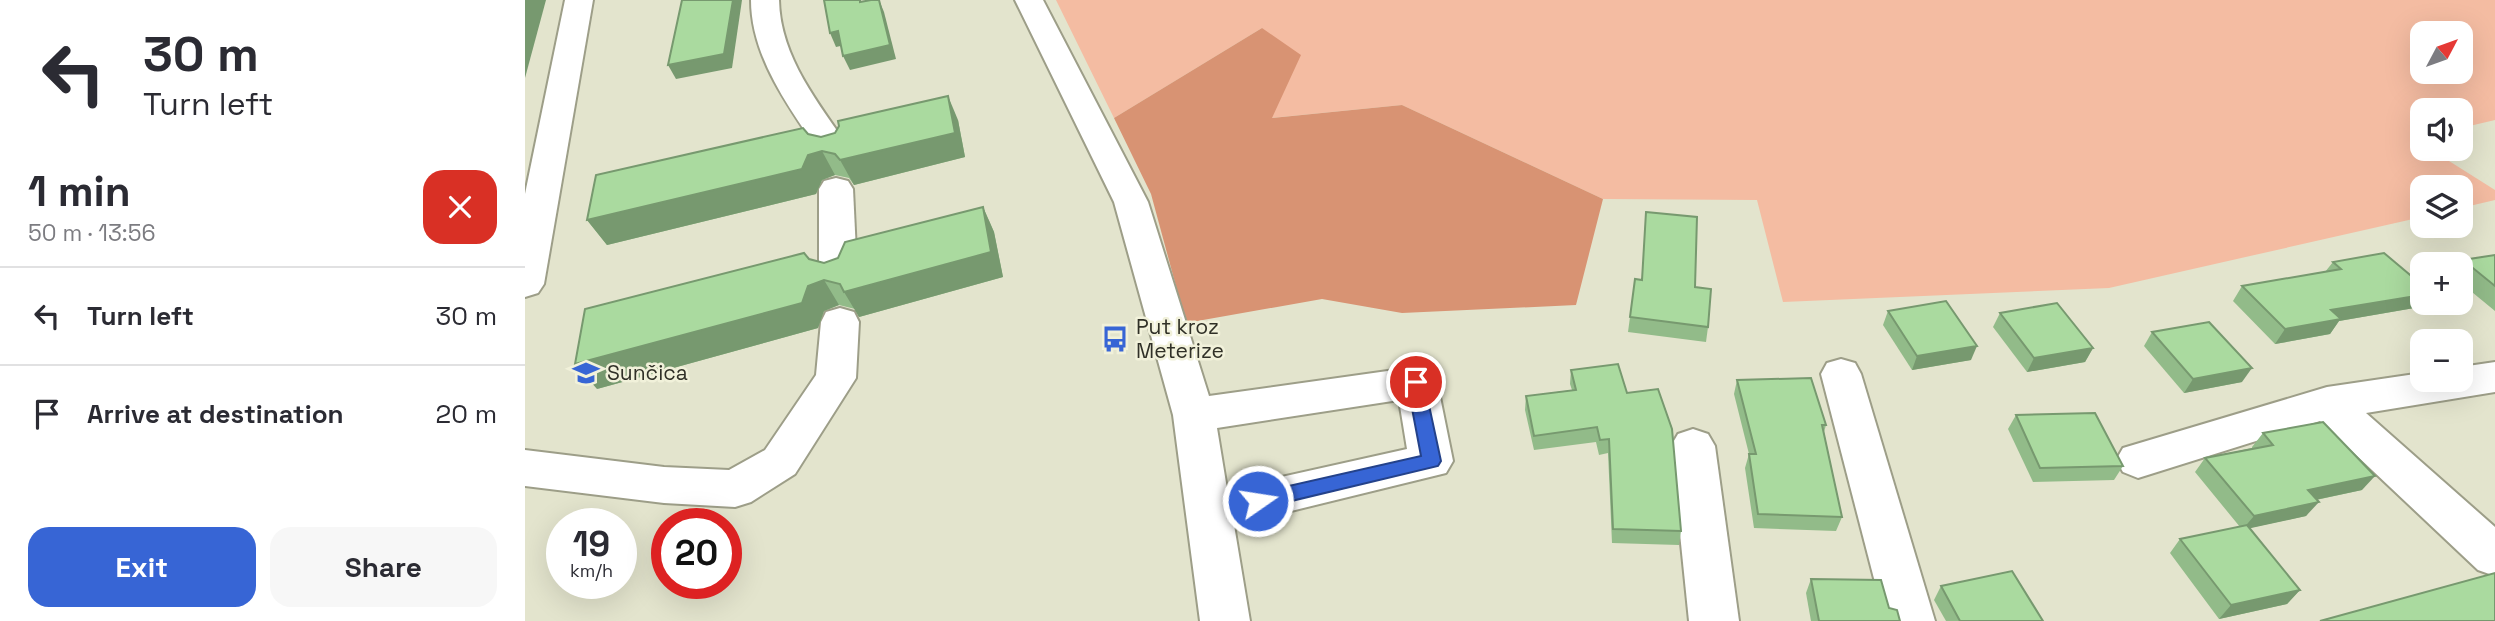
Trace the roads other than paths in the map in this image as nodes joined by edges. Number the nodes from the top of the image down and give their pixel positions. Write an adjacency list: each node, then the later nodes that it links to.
1 (579, 0): 7 (street)
2 (765, 0): 4 (street)
3 (1029, 0): 12 (street)
4 (834, 149)
5 (836, 189): 6 (street)
6 (838, 273)
7 (525, 284)
8 (840, 322): 15 (street)
9 (1841, 374): 20 (street)
10 (2495, 377): 11 (street)
11 (2327, 404): 14 (street); 17 (street)
12 (1194, 415): 16 (street); 16 (street)
13 (1693, 446): 19 (street)
14 (2138, 460)
15 (525, 468)
16 (1208, 512): 18 (street)
17 (2495, 556)
18 (1225, 621)
19 (1714, 621)
20 (1910, 621)

